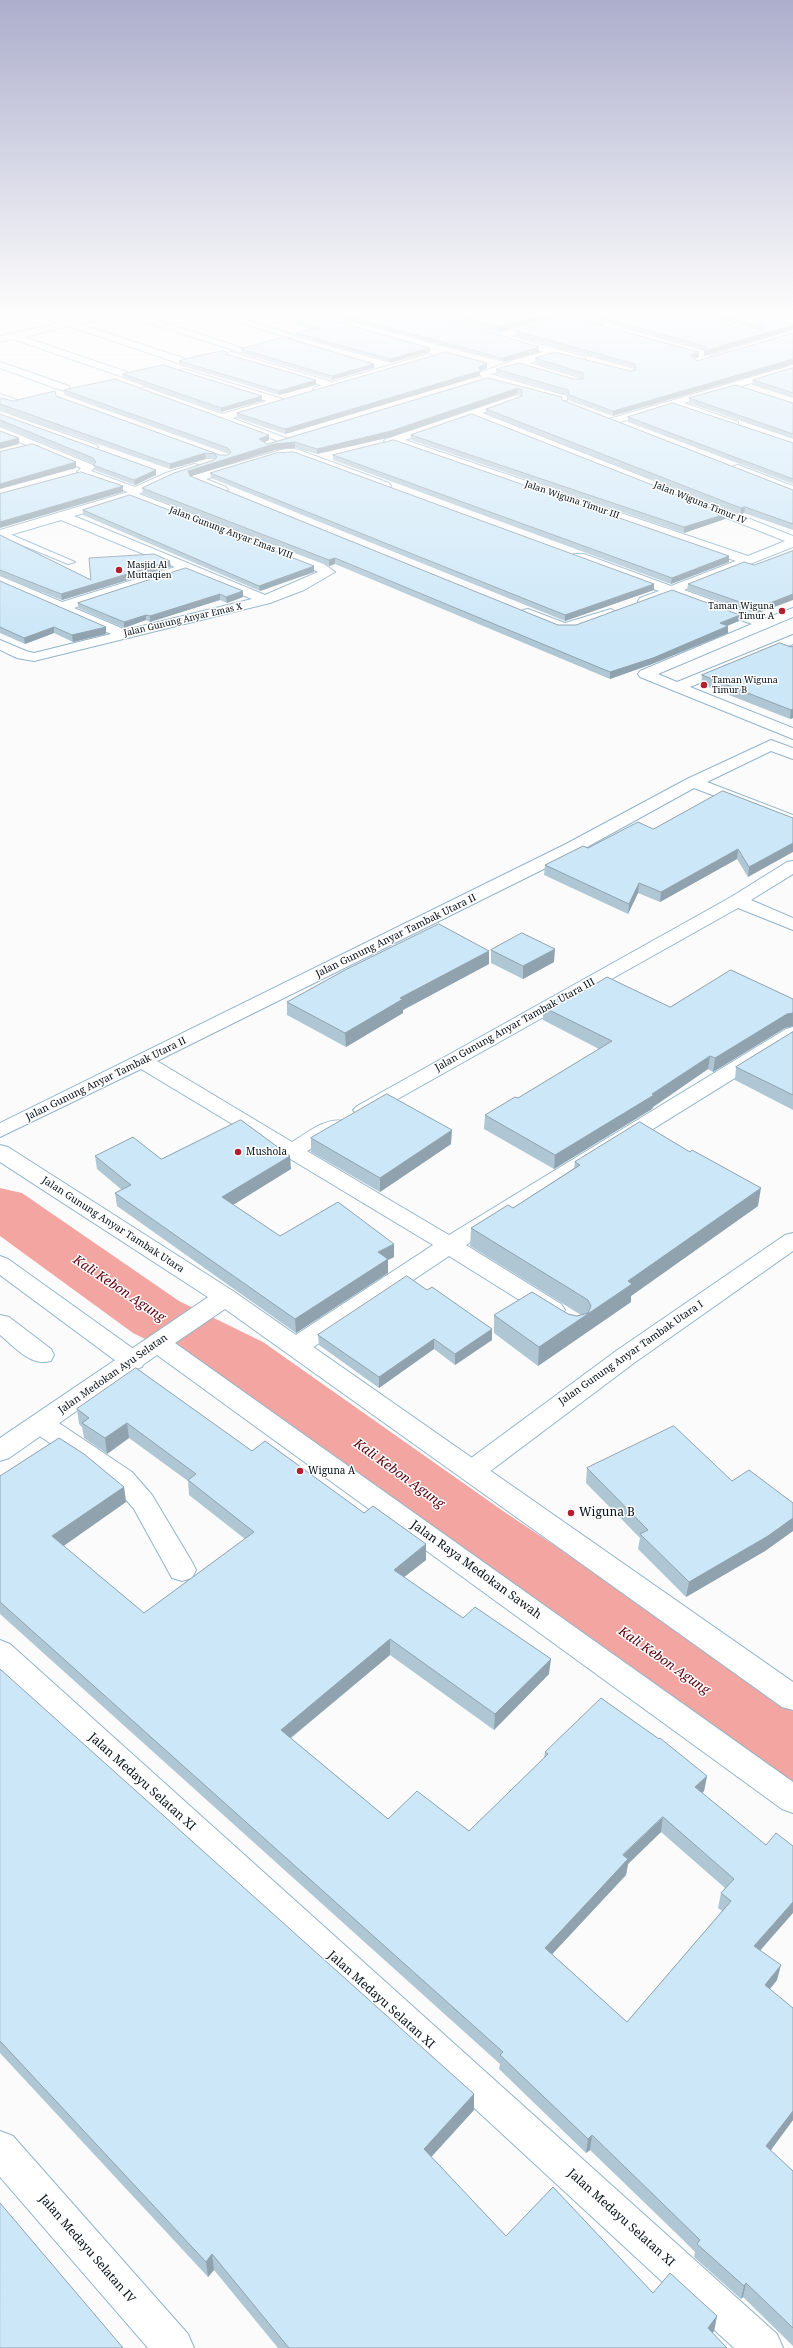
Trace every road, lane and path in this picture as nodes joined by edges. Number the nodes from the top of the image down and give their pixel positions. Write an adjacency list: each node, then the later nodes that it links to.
1 (17, 420): 18 (street)
2 (229, 420): 13 (street)
3 (457, 420): 12 (street)
4 (488, 420): 31 (street, Jalan Wiguna Timur IV)
5 (609, 420): 8 (street)
6 (618, 420): 8 (street)
7 (721, 420): 10 (street)
8 (613, 421): 9 (street)
9 (628, 427)
10 (742, 427)
11 (0, 430): 15 (street)
12 (395, 440): 14 (street); 33 (street, Jalan Wiguna Timur III)
13 (288, 443): 16 (street); 19 (street); 22 (street)
14 (381, 443)
15 (36, 444): 17 (street); 27 (street, Jalan Gunung Anyar Emas VIII)
16 (262, 446)
17 (14, 450)
18 (104, 451)
19 (276, 454): 22 (street); 28 (street)
20 (337, 454): 22 (street)
21 (224, 458): 25 (street)
22 (316, 460)
23 (728, 465): 26 (street)
24 (155, 470): 25 (street)
25 (170, 475): 27 (street)
26 (793, 490)
27 (134, 493): 29 (street); 36 (street, Jalan Gunung Anyar Emas VIII)
28 (233, 494)
29 (63, 516): 30 (street); 35 (street)
30 (1, 534): 34 (lane)
31 (793, 540)
32 (793, 543): 33 (street)
33 (749, 560): 38 (street)
34 (71, 562)
35 (185, 568): 40 (street); 42 (street)
36 (328, 572): 40 (street, Jalan Gunung Anyar Emas X)
37 (0, 580): 42 (street)
38 (674, 590): 39 (street); 39 (street); 47 (street)
39 (656, 598): 41 (street); 46 (street)
40 (265, 600): 50 (street, Jalan Gunung Anyar Emas X)
41 (634, 605)
42 (62, 607): 50 (street)
43 (519, 610): 44 (street)
44 (620, 610)
45 (793, 612): 47 (street)
46 (718, 621)
47 (764, 624): 49 (street)
48 (732, 626): 49 (street)
49 (746, 631): 53 (street)
50 (123, 634): 52 (street, Jalan Gunung Anyar Emas X)
51 (793, 639): 53 (street)
52 (0, 644)
53 (678, 687): 54 (street)
54 (791, 731)
55 (793, 754): 56 (street, Jalan Gunung Anyar Tambak Utara II)
56 (693, 782): 57 (street); 62 (street, Jalan Gunung Anyar Tambak Utara II)
57 (793, 821)
58 (793, 866): 59 (street, Jalan Gunung Anyar Tambak Utara III)
59 (737, 901): 60 (street); 64 (street, Jalan Gunung Anyar Tambak Utara III)
60 (793, 925)
61 (793, 1033): 67 (street)
62 (142, 1062): 63 (street, Jalan Gunung Anyar Tambak Utara II); 64 (street)
63 (0, 1132)
64 (293, 1150): 67 (street)
65 (0, 1152): 69 (street, Jalan Gunung Anyar Tambak Utara)
66 (793, 1240): 78 (street, Jalan Gunung Anyar Tambak Utara I)
67 (449, 1245): 70 (street); 73 (street)
68 (0, 1264): 75 (street)
69 (220, 1300): 72 (street, Jalan Medokan Ayu Selatan); 73 (street)
70 (570, 1321)
71 (0, 1323): 74 (street)
72 (160, 1341): 75 (street, Jalan Medokan Ayu Selatan); 82 (street, Jalan Raya Medokan Sawah)
73 (298, 1346): 78 (street)
74 (42, 1355)
75 (133, 1361): 76 (street, Jalan Medokan Ayu Selatan)
76 (41, 1424): 77 (street, Jalan Medokan Ayu Selatan); 79 (street)
77 (0, 1451)
78 (472, 1471): 81 (street)
79 (182, 1570)
80 (0, 1652): 85 (street, Jalan Medayu Selatan XI)
81 (793, 1698)
82 (793, 1799)
83 (0, 2149): 84 (street, Jalan Medayu Selatan IV)
84 (174, 2348)
85 (763, 2348)

